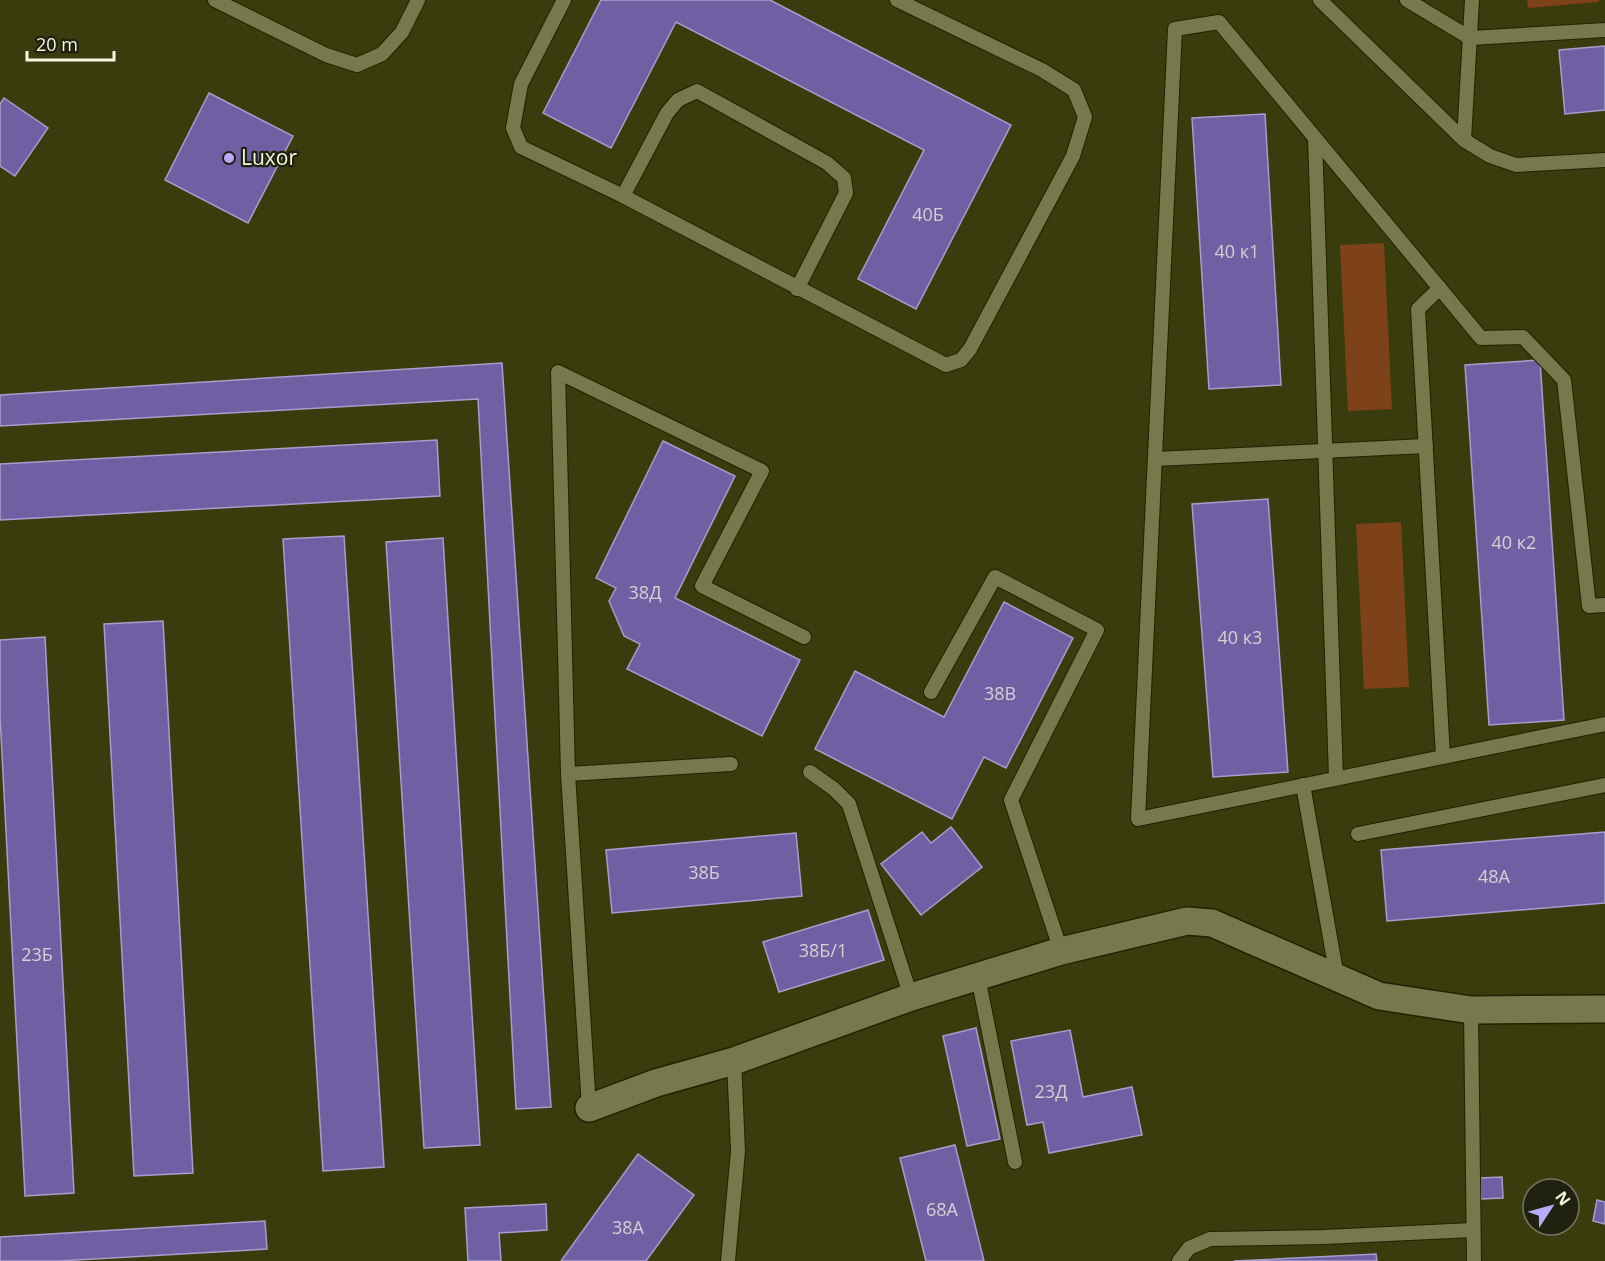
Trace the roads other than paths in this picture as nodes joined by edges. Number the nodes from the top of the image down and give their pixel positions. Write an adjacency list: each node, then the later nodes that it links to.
1 (215, 0): 8 (lane)
2 (418, 0): 8 (lane)
3 (564, 0): 14 (lane)
4 (897, 0): 16 (lane)
5 (1320, 0): 12 (lane)
6 (1407, 0): 10 (lane)
7 (1472, 0): 10 (lane)
8 (234, 4)
9 (1605, 30): 10 (lane)
10 (1470, 38): 12 (lane)
11 (1315, 138): 15 (lane); 18 (lane); 19 (lane)
12 (1464, 140): 13 (lane)
13 (1605, 160)
14 (623, 196): 16 (lane); 16 (lane)
15 (1440, 288): 17 (lane); 20 (lane)
16 (797, 289)
17 (1426, 446): 18 (lane); 24 (lane)
18 (1325, 451): 19 (lane); 28 (lane)
19 (1155, 459): 29 (lane)
20 (1605, 605)
21 (804, 637): 27 (lane)
22 (931, 692): 32 (lane)
23 (1605, 724): 24 (lane)
24 (1443, 757): 28 (lane)
25 (730, 764): 27 (lane)
26 (810, 772): 35 (lane)
27 (568, 774): 39 (lane)
28 (1336, 778): 29 (lane)
29 (1303, 785): 34 (lane)
30 (1605, 785): 31 (lane)
31 (1358, 834)
32 (1061, 951): 33 (street); 34 (street)
33 (978, 977): 35 (street); 40 (lane)
34 (1337, 977): 37 (street)
35 (911, 996): 38 (street)
36 (1605, 1009): 37 (street)
37 (1471, 1010): 41 (lane)
38 (734, 1061): 39 (street); 42 (lane)
39 (589, 1108)
40 (1015, 1162)
41 (1473, 1230): 43 (lane); 44 (lane)
42 (728, 1261)
43 (1179, 1261)
44 (1474, 1261)

